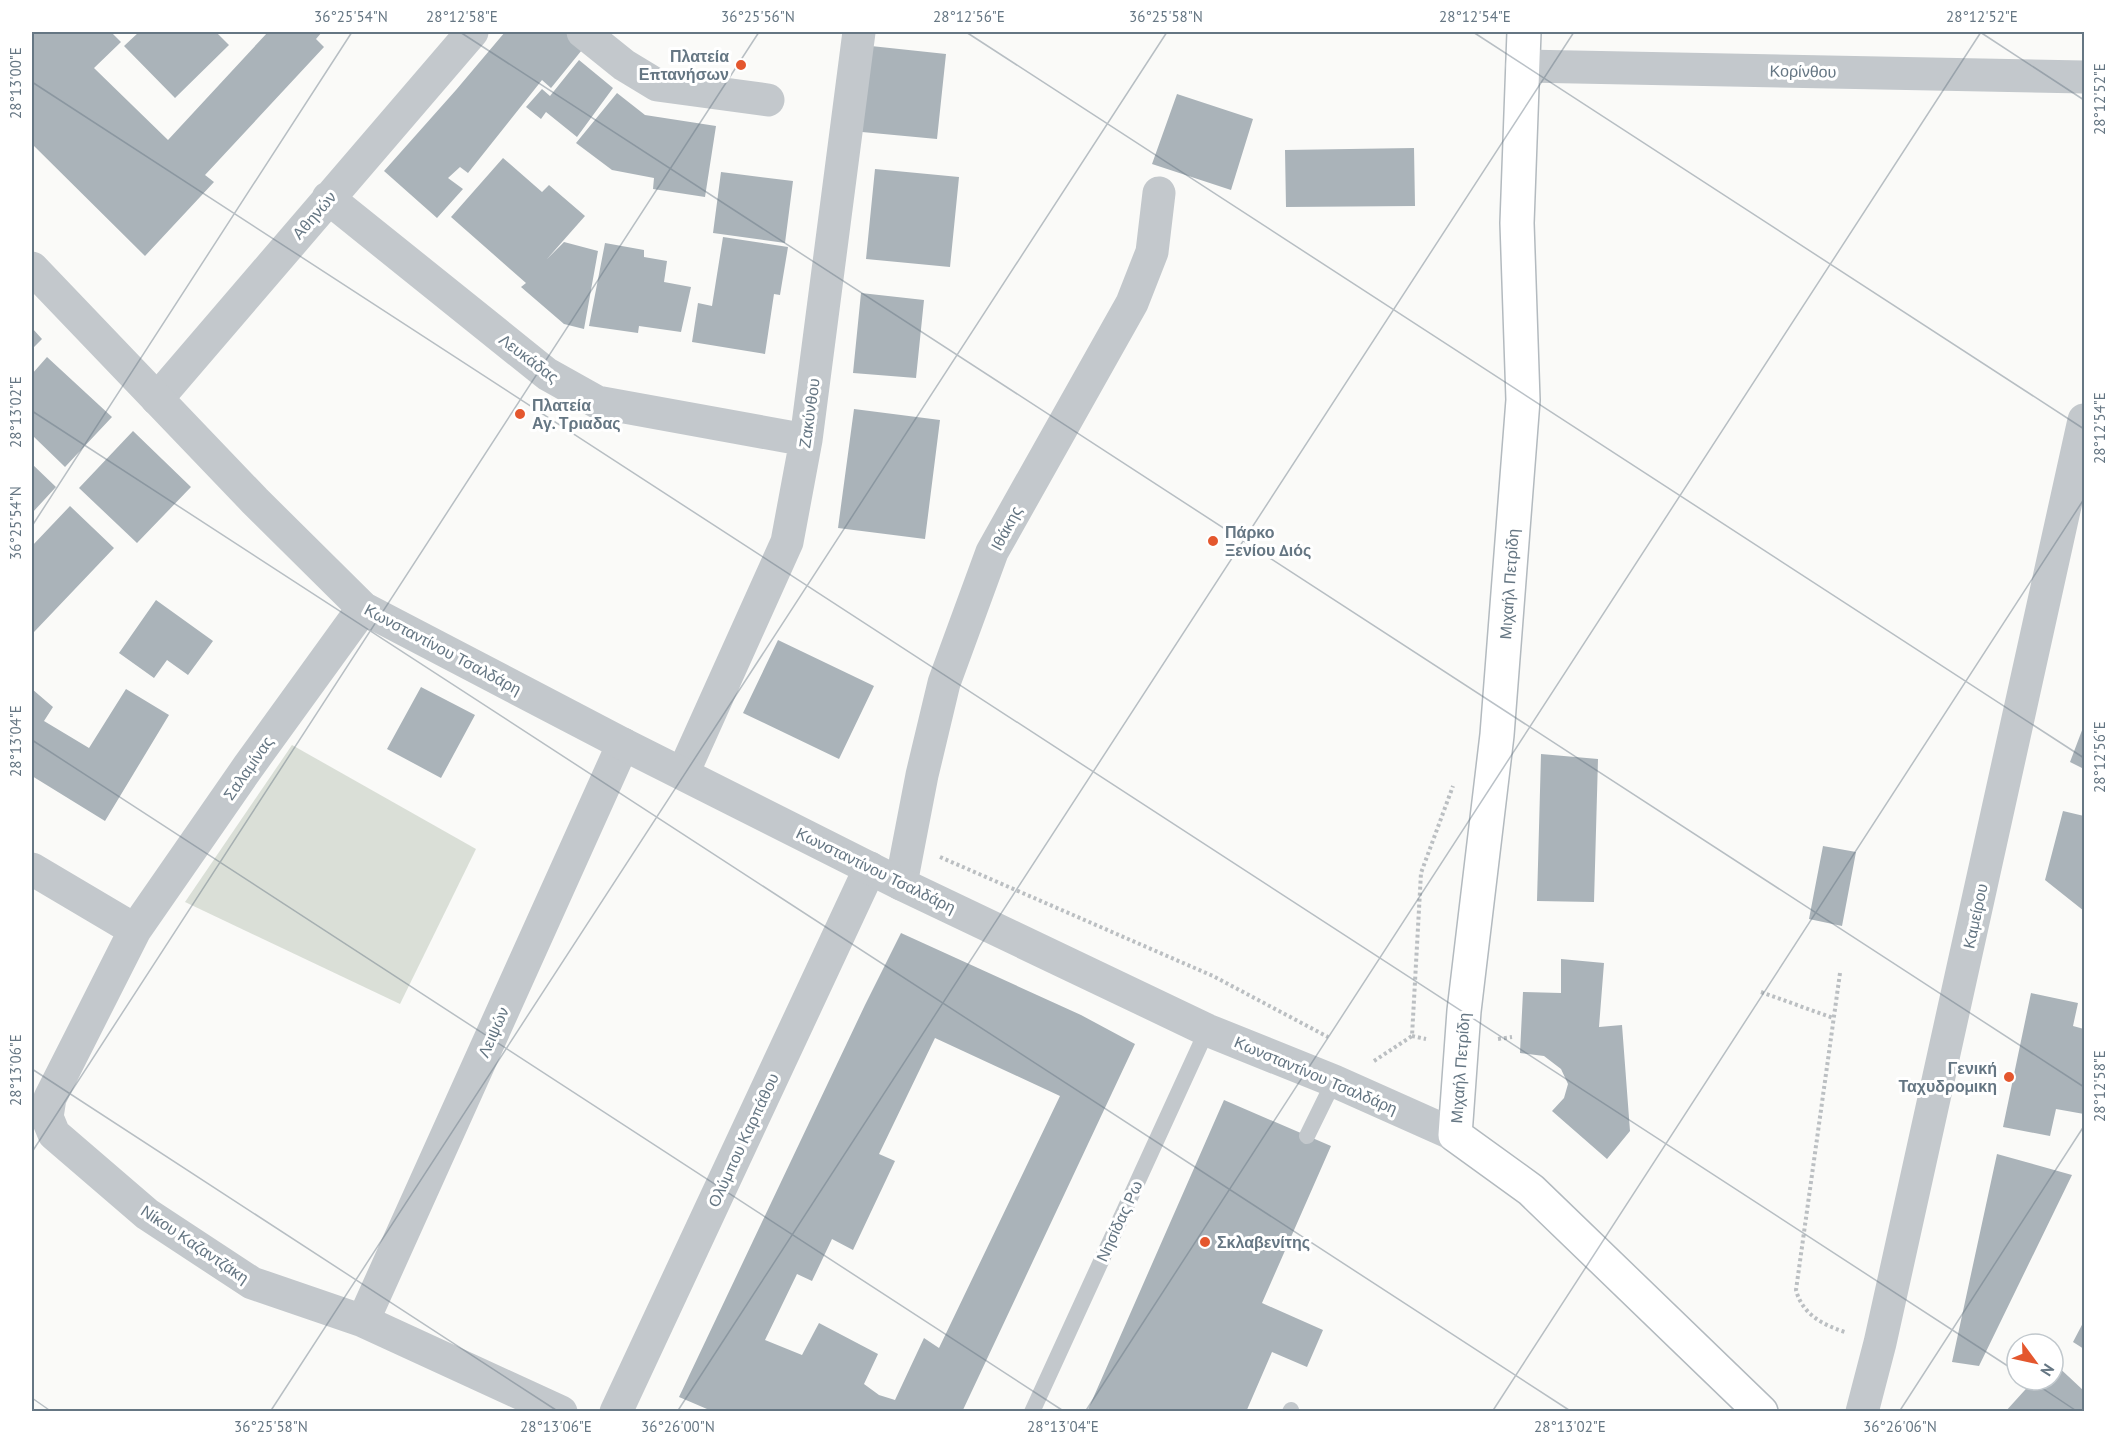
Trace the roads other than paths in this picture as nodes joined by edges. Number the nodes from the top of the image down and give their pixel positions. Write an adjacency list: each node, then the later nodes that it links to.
1 (472, 32): 9 (street, Αθηνών)
2 (583, 32): 7 (street)
3 (859, 32): 13 (street, Ζακύνθου)
4 (1524, 32): 5 (main road, Μιχαήλ Πετρίδη)
5 (1522, 66): 6 (street, Κορίνθου); 23 (main road, Μιχαήλ Πετρίδη)
6 (2085, 77)
7 (768, 100)
8 (1159, 194): 19 (street, Ιθάκης)
9 (328, 198): 11 (street, Αθηνών); 13 (street, Λευκάδας)
10 (32, 268): 11 (street, Κωνσταντίνου Τσαλδάρη)
11 (157, 399): 14 (street, Κωνσταντίνου Τσαλδάρη)
12 (2085, 420): 30 (street, Καμείρου)
13 (806, 440): 16 (street, Ζακύνθου)
14 (363, 608): 15 (street, Κωνσταντίνου Τσαλδάρη); 20 (street, Σαλαμίνας)
15 (623, 744): 16 (street, Κωνσταντίνου Τσαλδάρη); 25 (street, Λειψών)
16 (683, 773): 17 (street, Κωνσταντίνου Τσαλδάρη)
17 (870, 868): 19 (street, Κωνσταντίνου Τσαλδάρη); 28 (street, Ολύμπου Καρπάθου)
18 (32, 869): 20 (street)
19 (901, 884): 21 (street, Κωνσταντίνου Τσαλδάρη)
20 (135, 930): 25 (street, Νίκου Καζαντζάκη)
21 (1207, 1030): 22 (street, Κωνσταντίνου Τσαλδάρη); 29 (lane, Νησίδας Ρω)
22 (1334, 1081): 23 (street, Κωνσταντίνου Τσαλδάρη); 24 (lane)
23 (1455, 1135): 26 (main road, Κωνσταντίνου Τσαλδάρη)
24 (1307, 1136)
25 (363, 1321): 27 (street, Νίκου Καζαντζάκη)
26 (1749, 1406)
27 (561, 1412)
28 (616, 1412)
29 (1032, 1412)
30 (1862, 1412)

